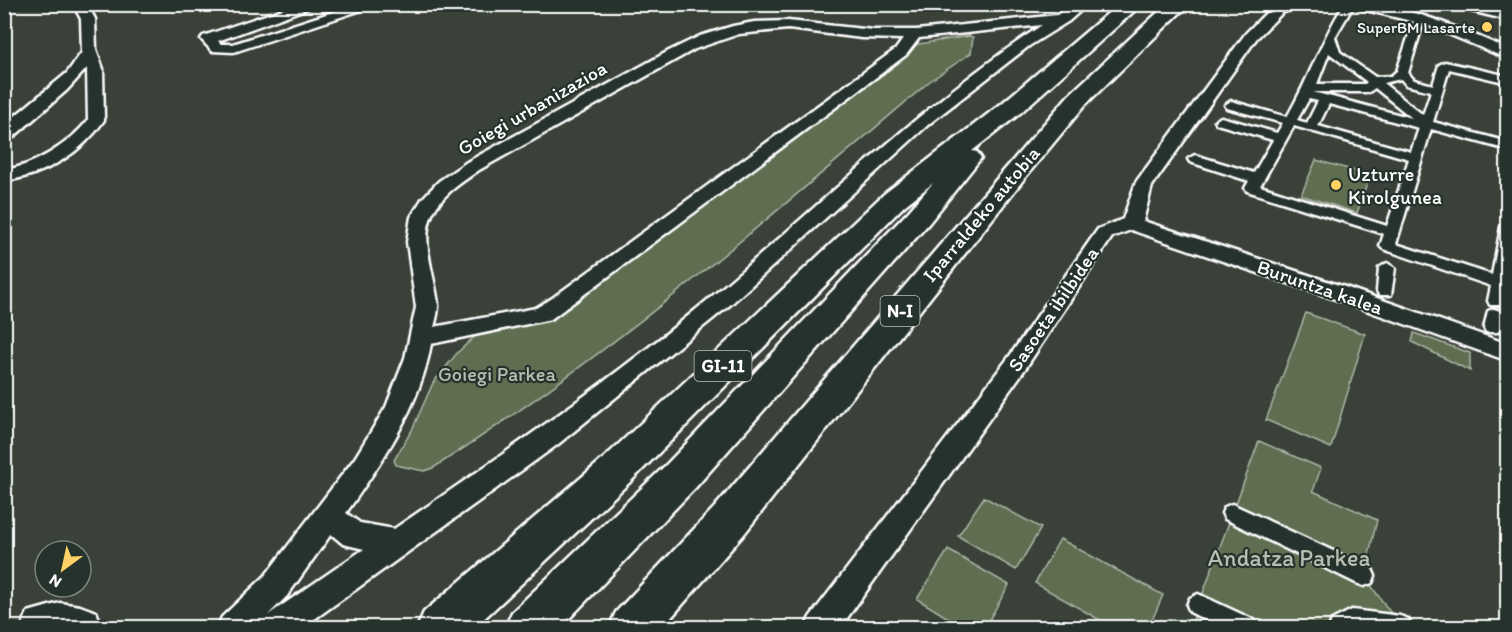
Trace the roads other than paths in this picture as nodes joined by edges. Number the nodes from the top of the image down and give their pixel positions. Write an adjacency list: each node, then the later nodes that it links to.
1 (78, 4): 18 (street)
2 (314, 4): 3 (street)
3 (374, 4)
4 (1082, 4): 12 (street)
5 (1132, 4): 29 (main road, N-I)
6 (1179, 4): 63 (main road, Iparraldeko autobia / N-I)
7 (1420, 4): 13 (street)
8 (1447, 4): 11 (street)
9 (1293, 5): 41 (street)
10 (1353, 6): 13 (street); 16 (street)
11 (1508, 17)
12 (1064, 18): 14 (street, Goiegi urbanizazioa); 17 (street)
13 (1425, 23): 19 (street); 20 (street)
14 (995, 25): 15 (street, Goiegi urbanizazioa); 17 (street)
15 (914, 35): 49 (street); 49 (street, Goiegi urbanizazioa)
16 (1330, 37): 22 (street); 24 (street)
17 (1024, 44): 53 (street)
18 (90, 51): 25 (street); 26 (street)
19 (1508, 55)
20 (1402, 73): 22 (street); 23 (street)
21 (1508, 80): 23 (street)
22 (1373, 81): 24 (street); 32 (street)
23 (1437, 89): 32 (street)
24 (1308, 90): 27 (street); 31 (street)
25 (84, 94): 26 (street); 39 (street)
26 (48, 99): 34 (street)
27 (1325, 99): 32 (street); 33 (street)
28 (1232, 105): 31 (street)
29 (1010, 109): 61 (main road, GI-11); 62 (main road, N-I)
30 (1221, 121): 35 (street)
31 (1290, 122): 33 (street); 35 (street)
32 (1426, 125): 36 (street); 37 (street)
33 (1311, 128): 37 (street)
34 (4, 136)
35 (1281, 138): 40 (street)
36 (1508, 146)
37 (1416, 157): 42 (street)
38 (1195, 159): 40 (street)
39 (4, 176)
40 (1257, 179): 42 (street)
41 (1132, 224): 50 (street, Buruntza kalea); 64 (street, Sasoeta ibilbidea)
42 (1392, 232): 46 (street)
43 (1507, 237): 44 (street)
44 (1504, 267): 46 (street)
45 (1387, 268): 47 (street)
46 (1503, 284): 48 (street)
47 (1385, 291)
48 (1494, 315)
49 (421, 338): 52 (street, Goiegi urbanizazioa)
50 (1508, 353)
51 (1232, 513): 54 (street)
52 (329, 516): 53 (street); 58 (street, Goiegi urbanizazioa)
53 (397, 542): 59 (street); 60 (street)
54 (1364, 576)
55 (1198, 605): 65 (street)
56 (44, 627): 57 (main road)
57 (80, 627)
58 (233, 627)
59 (259, 627)
60 (275, 627)
61 (440, 627)
62 (528, 627)
63 (632, 627)
64 (821, 627)
65 (1246, 627)
66 (1340, 627): 67 (street)
67 (1400, 627)

